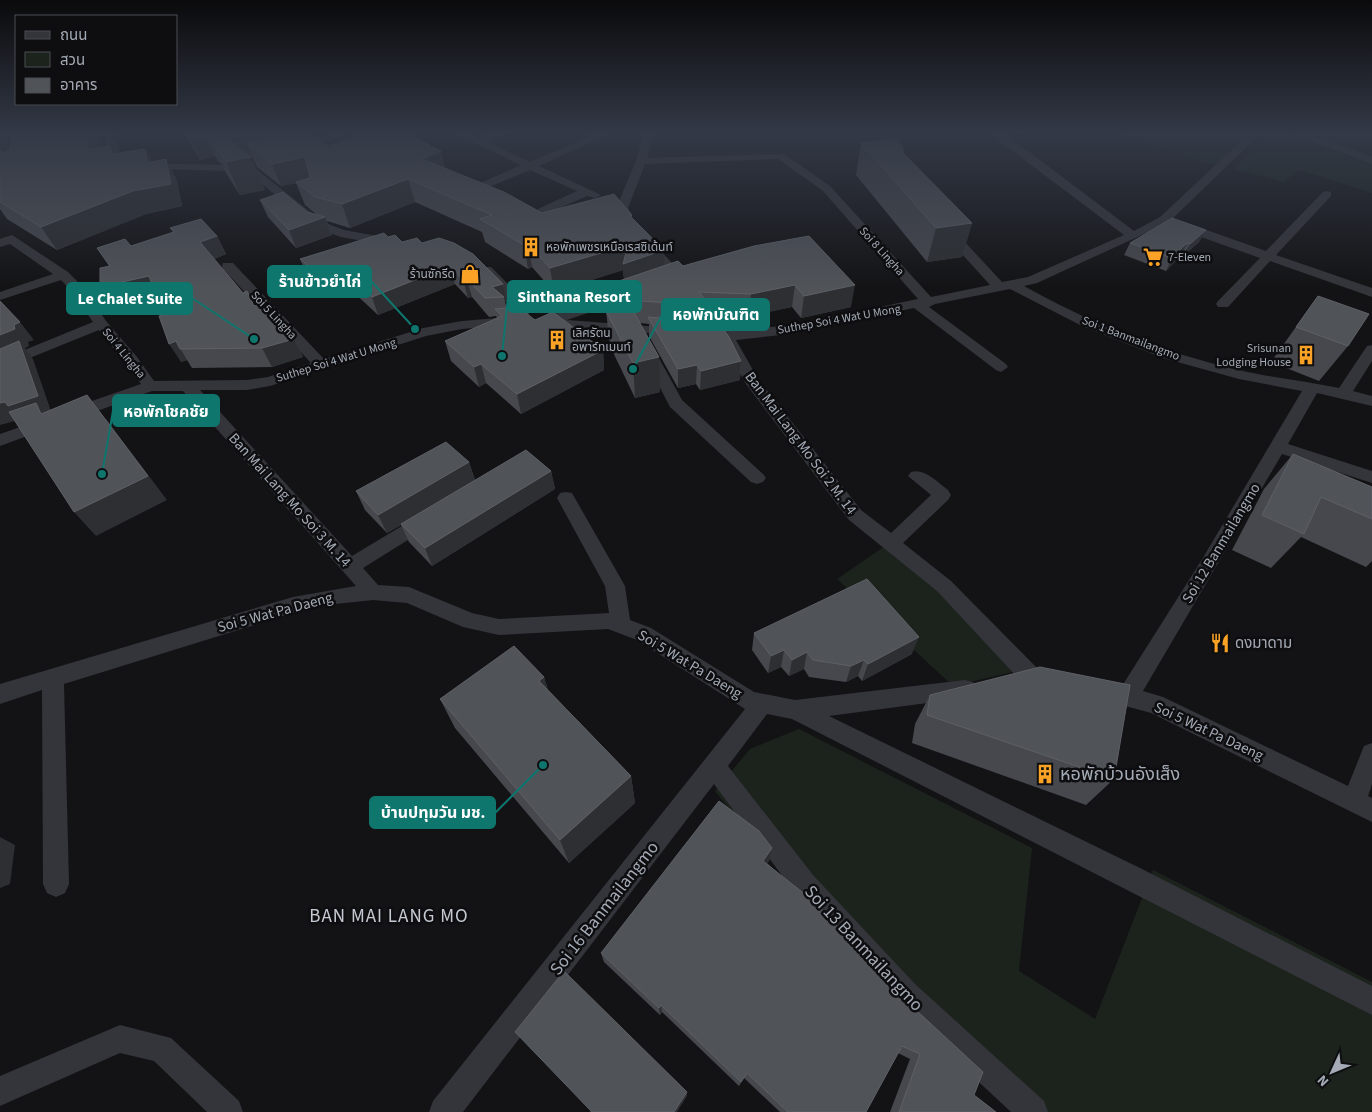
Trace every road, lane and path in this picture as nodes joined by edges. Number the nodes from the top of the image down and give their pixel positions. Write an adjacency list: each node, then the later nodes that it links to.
1 (270, 185): 15 (street)
2 (485, 185): 8 (street)
3 (573, 185): 10 (street)
4 (631, 185): 26 (street)
5 (822, 185): 23 (street, Soi 8 Lingha)
6 (1066, 185): 13 (street)
7 (1202, 185): 11 (street, Suthep Soi 4 Wat U Mong)
8 (480, 187)
9 (1327, 194): 16 (street)
10 (542, 212)
11 (1164, 220): 13 (street, Suthep Soi 4 Wat U Mong); 16 (street)
12 (941, 224): 20 (street, Soi 1 Banmailangmo)
13 (1133, 236): 20 (street, Suthep Soi 4 Wat U Mong)
14 (6, 241): 19 (street, Soi 4 Lingha)
15 (404, 244)
16 (1269, 257): 21 (street); 24 (street)
17 (477, 263): 25 (street)
18 (228, 266): 32 (street, Soi 5 Lingha)
19 (63, 275): 22 (street); 27 (street, Soi 4 Lingha)
20 (1006, 286): 23 (street, Suthep Soi 4 Wat U Mong); 36 (street, Soi 1 Banmailangmo)
21 (1372, 293)
22 (0, 296)
23 (923, 304): 29 (street, Suthep Soi 4 Wat U Mong); 33 (street)
24 (1224, 304)
25 (524, 320): 26 (street, Suthep Soi 4 Wat U Mong); 32 (street, Suthep Soi 4 Wat U Mong)
26 (546, 322): 28 (street, Suthep Soi 4 Wat U Mong)
27 (101, 324): 31 (street); 34 (street, Soi 4 Lingha)
28 (637, 330): 29 (street, Suthep Soi 4 Wat U Mong); 43 (street)
29 (726, 336): 46 (street, Ban Mai Lang Mo Soi 2 M. 14)
30 (1372, 349): 37 (street)
31 (0, 365)
32 (320, 365): 35 (street, Suthep Soi 4 Wat U Mong)
33 (1001, 368)
34 (150, 386): 35 (street, Suthep Soi 4 Wat U Mong); 39 (street, Suthep Soi 4 Wat U Mong)
35 (187, 386): 47 (street, Ban Mai Lang Mo Soi 3 M. 14)
36 (1312, 388): 37 (street, Soi 1 Banmailangmo); 40 (street, Soi 12 Banmailangmo)
37 (1344, 393): 38 (street, Soi 1 Banmailangmo)
38 (1372, 401)
39 (0, 440)
40 (1278, 447): 42 (street); 56 (street, Soi 12 Banmailangmo)
41 (916, 476): 46 (street)
42 (1372, 477)
43 (757, 478)
44 (566, 498): 49 (street)
45 (442, 511): 47 (street)
46 (891, 544): 52 (street, Ban Mai Lang Mo Soi 2 M. 14)
47 (350, 566): 48 (street, Ban Mai Lang Mo Soi 3 M. 14)
48 (373, 592): 49 (street, Soi 5 Wat Pa Daeng); 50 (street, Soi 5 Wat Pa Daeng)
49 (621, 626): 57 (street, Soi 5 Wat Pa Daeng)
50 (53, 677): 55 (street, Soi 5 Wat Pa Daeng); 62 (street)
51 (1010, 685): 52 (street)
52 (1048, 685)
53 (1082, 686): 56 (street, Soi 5 Wat Pa Daeng)
54 (981, 687): 58 (street, Soi 5 Wat Pa Daeng)
55 (0, 694)
56 (1128, 696): 61 (street, Soi 5 Wat Pa Daeng)
57 (763, 703): 58 (street, Soi 5 Wat Pa Daeng); 60 (street, Soi 16 Banmailangmo)
58 (795, 710): 63 (street)
59 (1372, 754): 61 (street)
60 (714, 766): 66 (street, Soi 16 Banmailangmo); 67 (street, Soi 13 Banmailangmo)
61 (1363, 805)
62 (56, 884)
63 (1372, 1001)
64 (0, 1091): 65 (street)
65 (228, 1112)
66 (444, 1112)
67 (1033, 1112)

